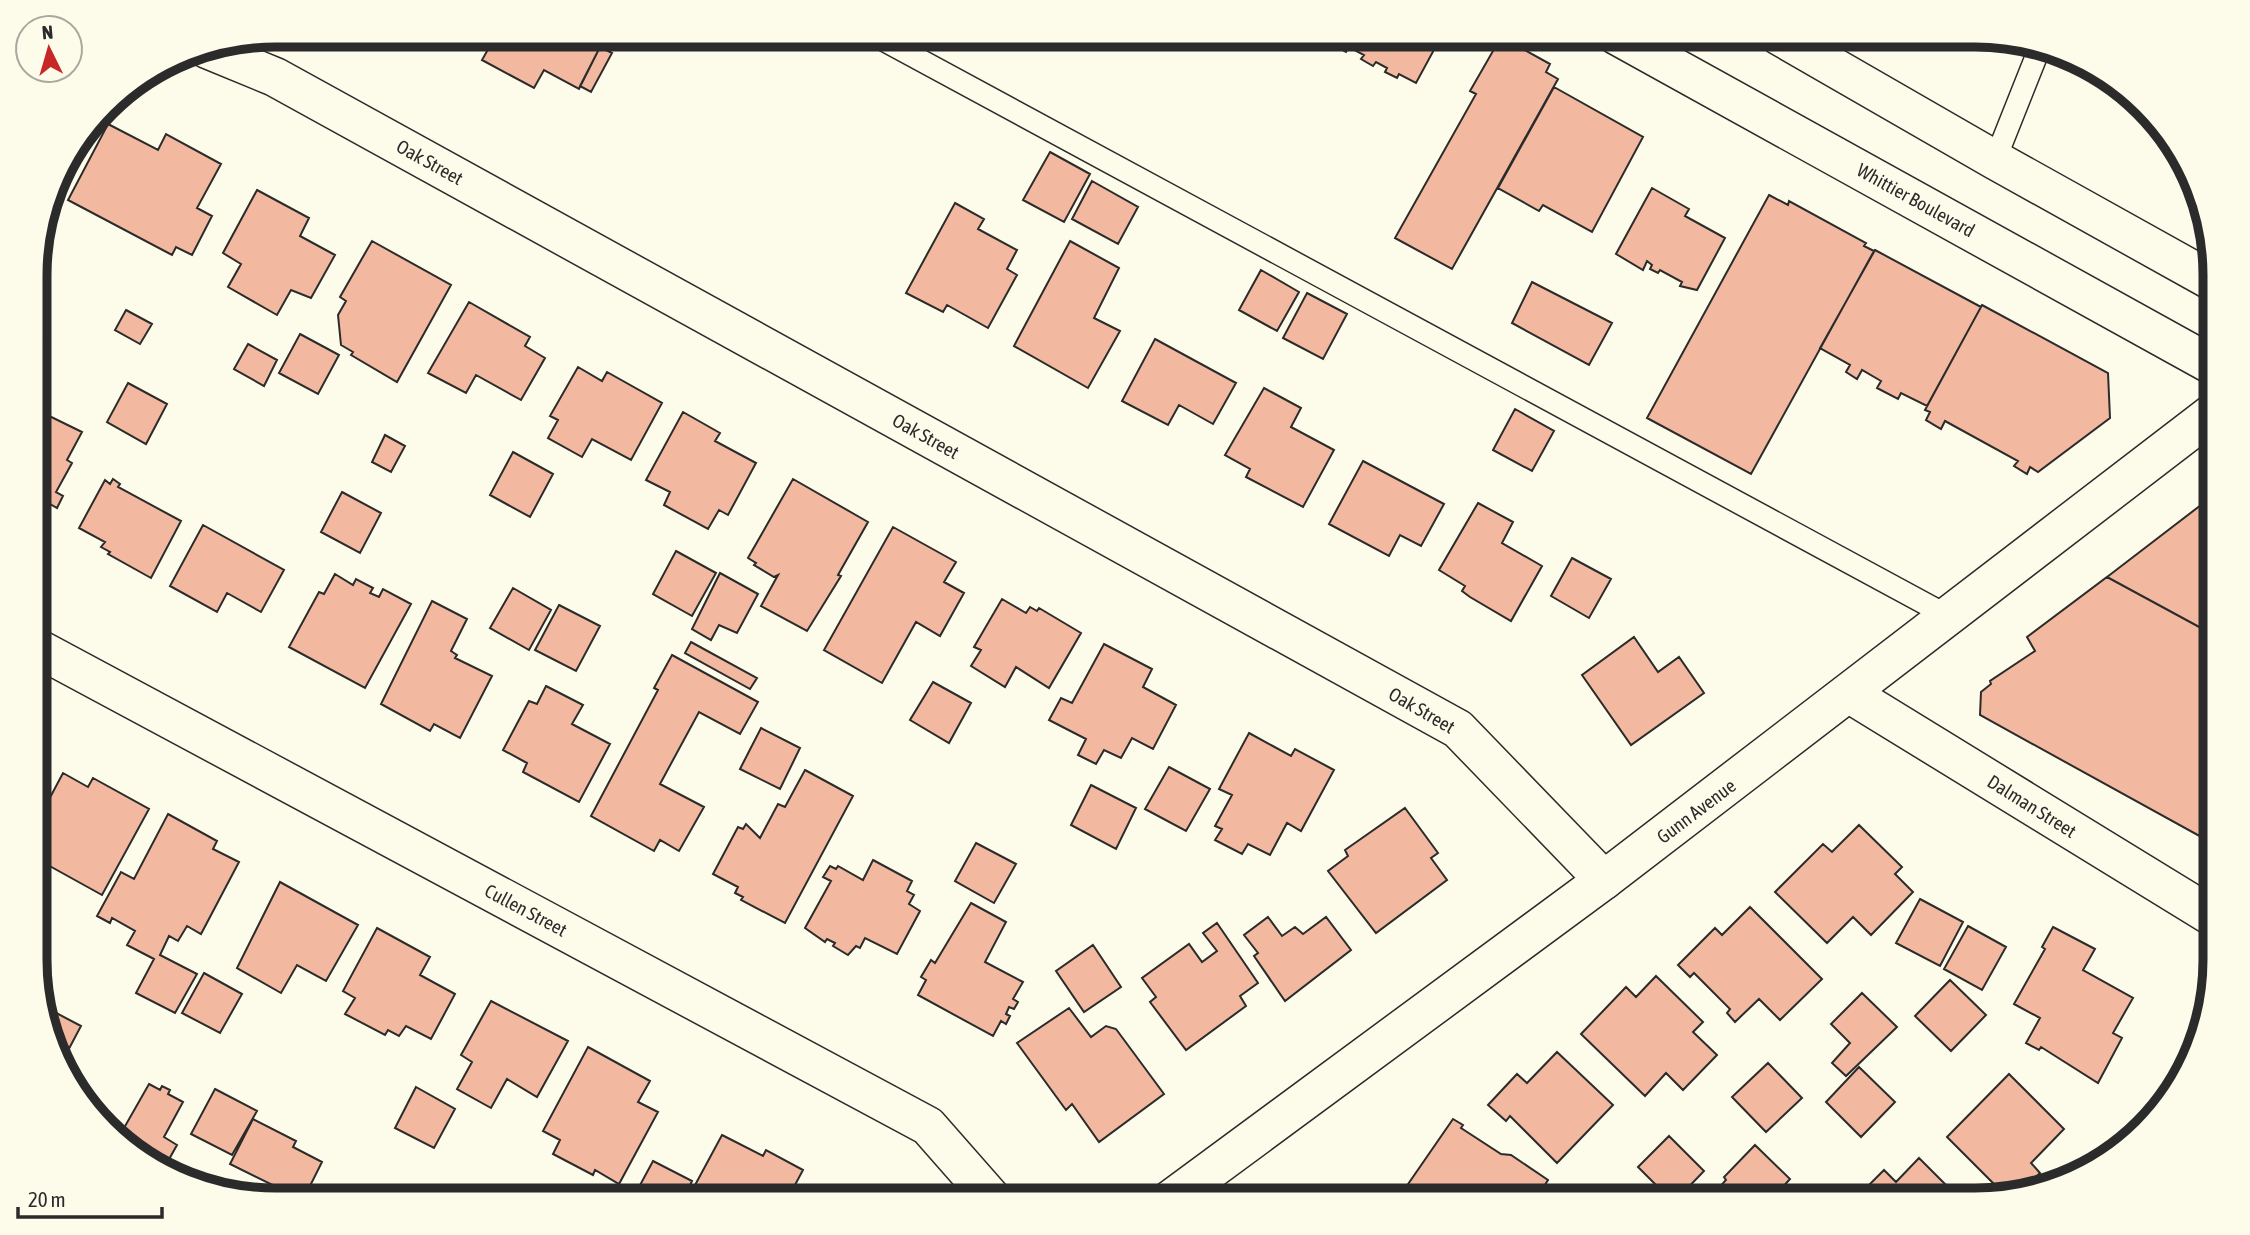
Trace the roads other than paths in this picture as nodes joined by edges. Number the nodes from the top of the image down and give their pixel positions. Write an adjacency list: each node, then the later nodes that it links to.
1 (896, 47): 10 (lane)
2 (1638, 47): 8 (street, Whittier Boulevard)
3 (1799, 47): 6 (street)
4 (234, 51): 13 (street, Oak Street)
5 (2036, 56): 6 (lane)
6 (1995, 160): 7 (street)
7 (2202, 275)
8 (2202, 359)
9 (2202, 421): 10 (street, Gunn Avenue)
10 (1948, 616): 12 (street, Gunn Avenue)
11 (47, 653): 16 (street, Cullen Street)
12 (1850, 694): 13 (street, Gunn Avenue); 14 (street, Dalman Street)
13 (1604, 880): 15 (street, Gunn Avenue)
14 (2202, 911)
15 (1187, 1187)
16 (982, 1188)

